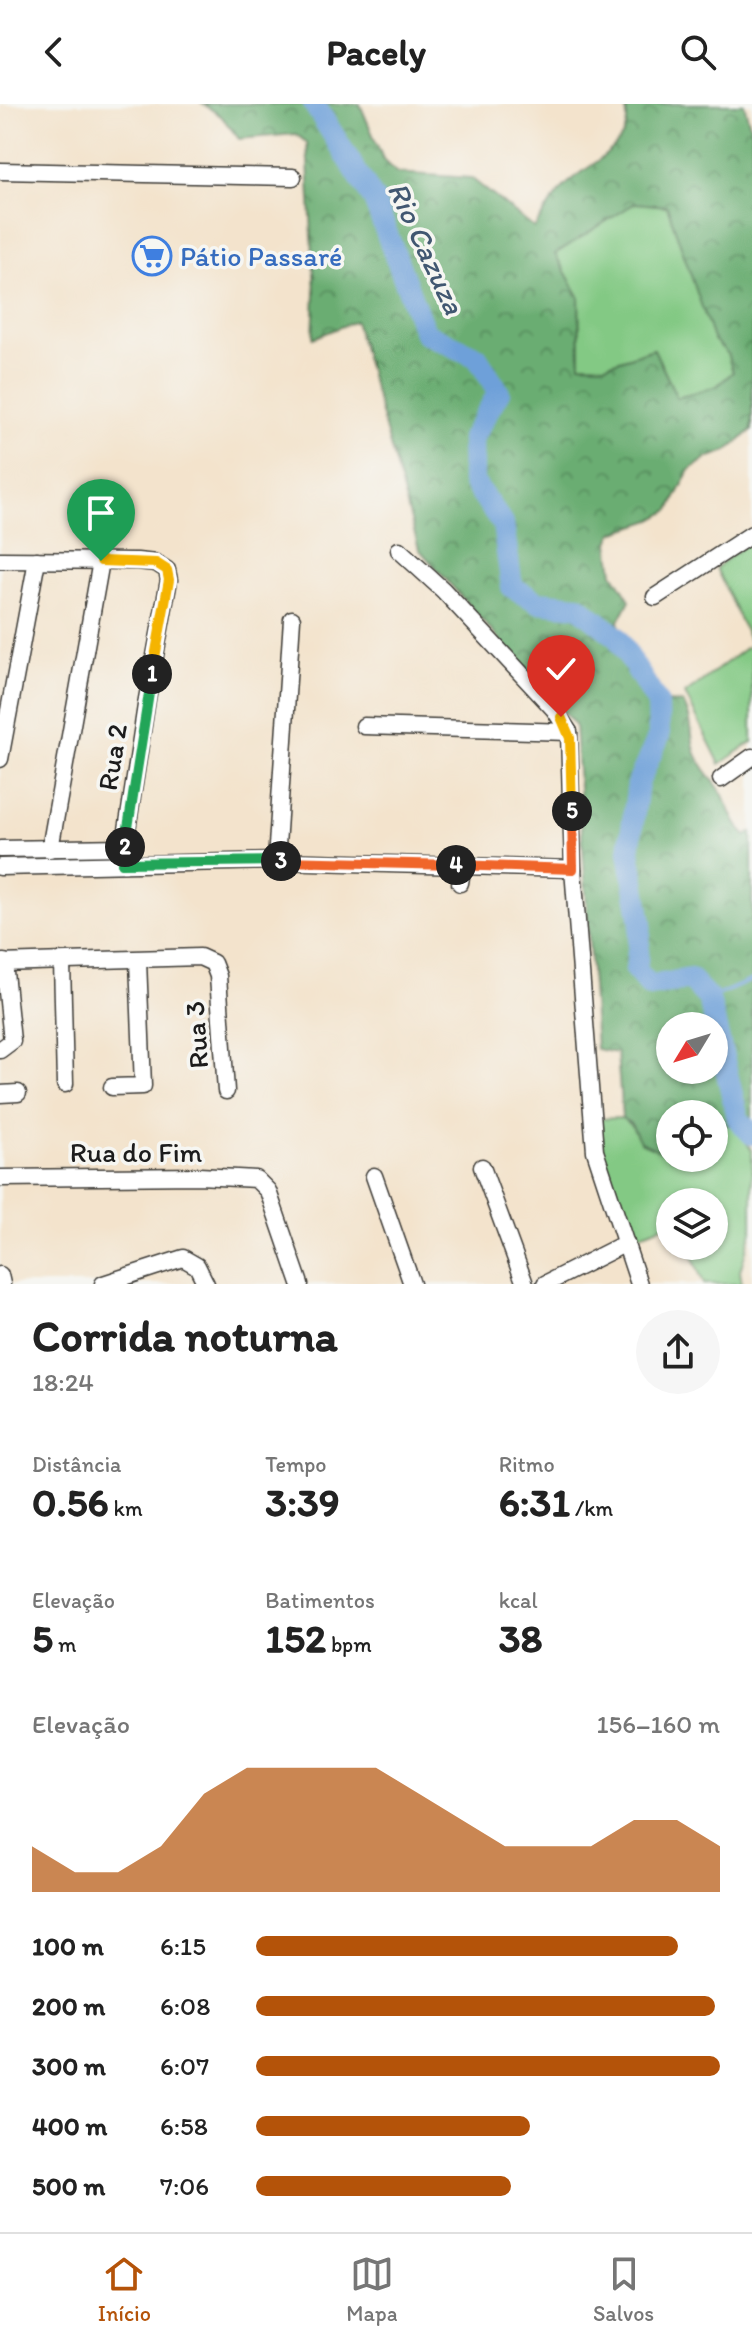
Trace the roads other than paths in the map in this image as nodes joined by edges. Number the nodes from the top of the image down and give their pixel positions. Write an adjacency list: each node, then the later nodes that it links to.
1 (0, 171): 2 (street)
2 (293, 177)
3 (752, 534): 8 (street)
4 (399, 550): 11 (street)
5 (0, 560): 6 (street)
6 (37, 560): 7 (street); 13 (street)
7 (101, 561): 16 (street); 17 (street, Rua 2)
8 (655, 597)
9 (292, 619): 18 (street)
10 (364, 726): 11 (street)
11 (569, 732): 21 (street)
12 (752, 757): 14 (street)
13 (0, 759)
14 (721, 779)
15 (0, 849): 16 (street)
16 (50, 849): 17 (street)
17 (123, 855): 18 (street); 20 (street)
18 (276, 861): 19 (street)
19 (463, 865): 21 (street); 22 (street)
20 (0, 867)
21 (573, 869): 35 (street)
22 (460, 883)
23 (138, 961): 25 (street); 28 (street); 29 (street, Rua 3)
24 (2, 962): 25 (street); 26 (street)
25 (62, 962): 27 (street)
26 (0, 1050)
27 (65, 1084)
28 (112, 1087)
29 (226, 1091)
30 (18, 1093): 31 (street)
31 (0, 1094)
32 (482, 1167): 42 (street)
33 (374, 1176): 41 (street)
34 (0, 1178): 40 (street, Rua do Fim)
35 (626, 1243): 43 (street); 44 (street)
36 (0, 1275): 37 (street)
37 (2, 1284)
38 (103, 1284): 39 (street)
39 (206, 1284)
40 (300, 1284)
41 (412, 1284)
42 (525, 1284)
43 (545, 1284)
44 (639, 1284)

